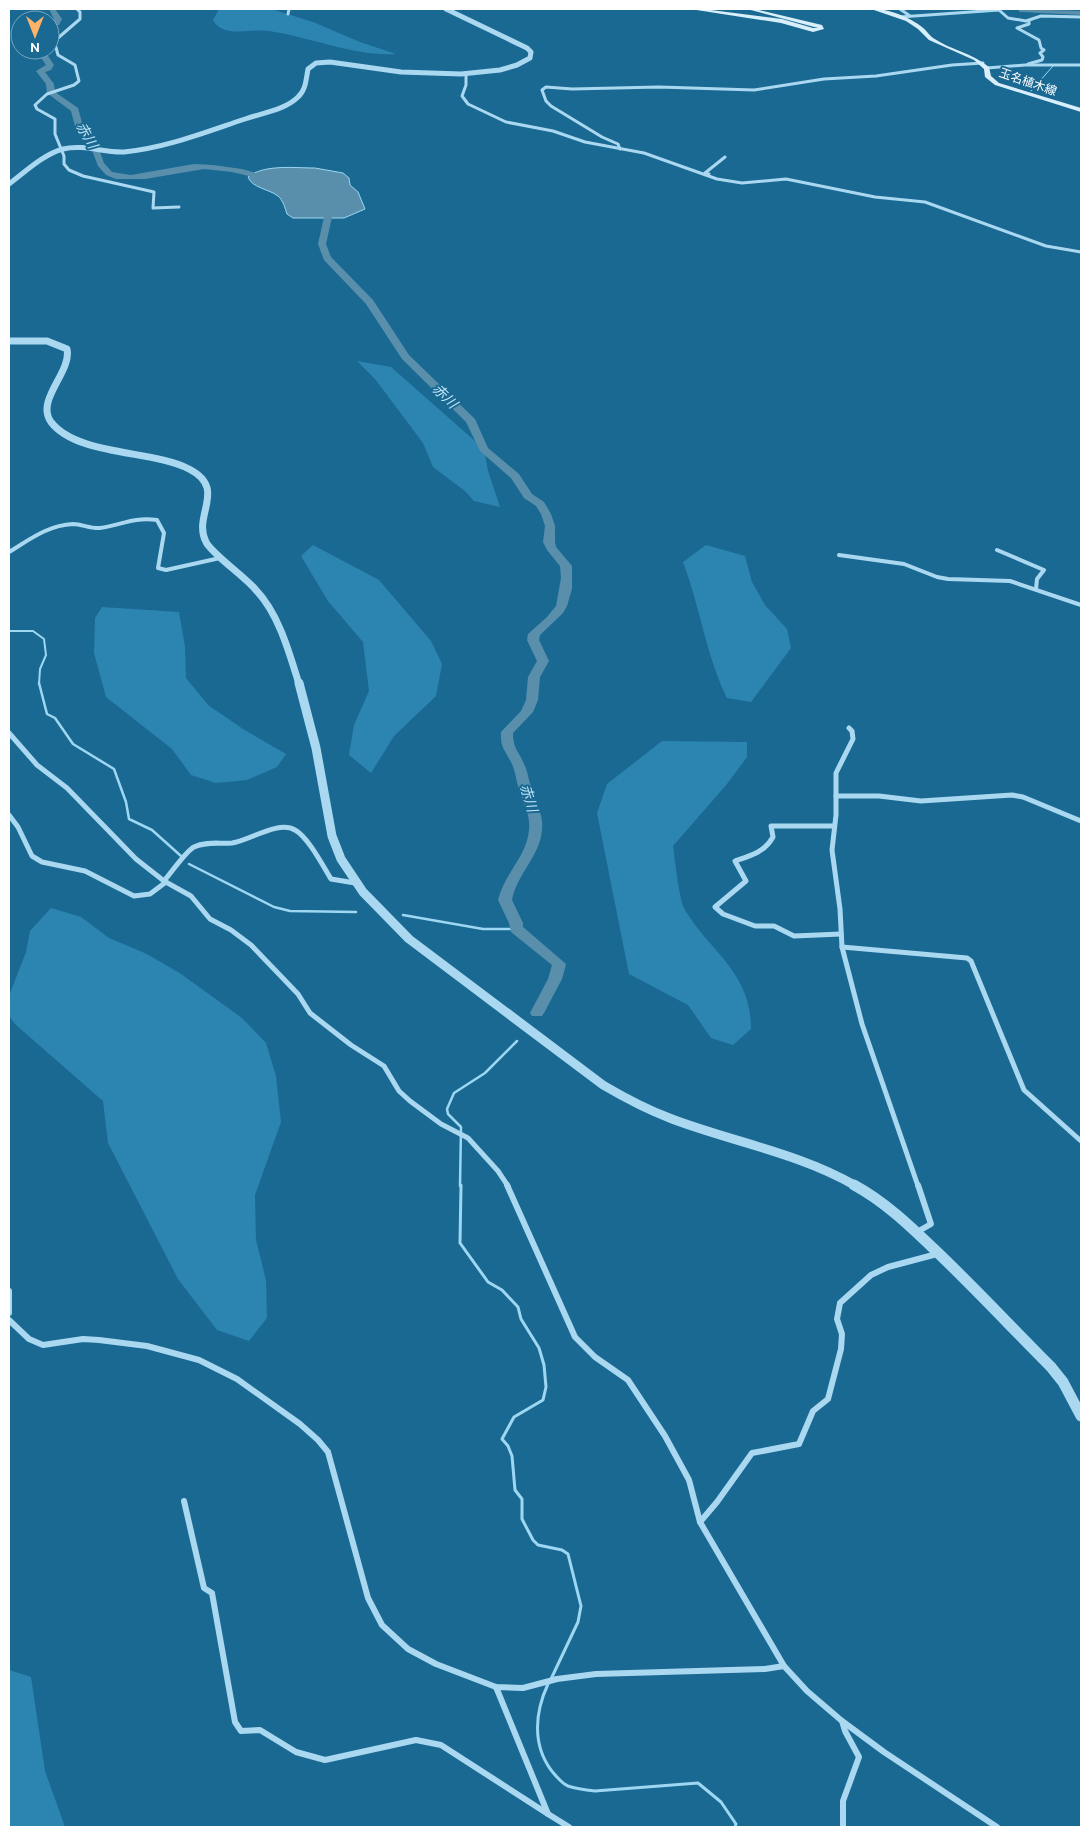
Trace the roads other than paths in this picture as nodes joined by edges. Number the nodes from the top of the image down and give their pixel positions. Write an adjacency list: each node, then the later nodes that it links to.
1 (77, 9): 21 (street)
2 (289, 9): 9 (street)
3 (446, 9): 18 (street)
4 (693, 9): 5 (main road)
5 (750, 9)
6 (874, 9): 11 (main road, 玉名植木線)
7 (900, 9): 10 (street)
8 (982, 9): 10 (street); 13 (street)
9 (288, 14)
10 (910, 16): 11 (street)
11 (899, 17): 14 (main road, 玉名植木線)
12 (1081, 17): 13 (street)
13 (1028, 21): 15 (street)
14 (983, 62): 17 (main road, 玉名植木線); 20 (street)
15 (1025, 66): 16 (street); 17 (street)
16 (1081, 66)
17 (987, 68): 19 (main road, 玉名植木線)
18 (466, 74): 20 (street); 21 (street)
19 (1081, 110)
20 (620, 148): 23 (street)
21 (60, 150): 24 (street); 25 (street)
22 (725, 157): 23 (street)
23 (712, 178): 26 (street)
24 (9, 184)
25 (178, 207)
26 (1081, 252)
27 (9, 341): 31 (street)
28 (997, 550): 32 (street)
29 (9, 552): 31 (street)
30 (839, 555): 32 (street)
31 (220, 558): 41 (street)
32 (1036, 589): 33 (street)
33 (1081, 605)
34 (849, 728): 36 (street)
35 (9, 733): 40 (street)
36 (836, 796): 38 (street); 39 (street)
37 (9, 815): 40 (street)
38 (1081, 821)
39 (834, 826): 42 (street); 42 (street)
40 (165, 881): 41 (street); 52 (street)
41 (355, 883): 45 (street)
42 (841, 934): 43 (street)
43 (842, 947): 44 (street); 45 (street)
44 (1081, 1141)
45 (916, 1232): 46 (street)
46 (937, 1253): 50 (street); 52 (street)
47 (9, 1291): 48 (street)
48 (9, 1313)
49 (9, 1320): 54 (street)
50 (1081, 1416)
51 (184, 1501): 56 (street)
52 (700, 1522): 53 (street)
53 (784, 1666): 54 (street); 55 (street)
54 (496, 1687): 56 (street)
55 (842, 1721): 58 (street); 59 (street)
56 (548, 1814): 57 (street)
57 (569, 1827)
58 (843, 1827)
59 (997, 1827)

